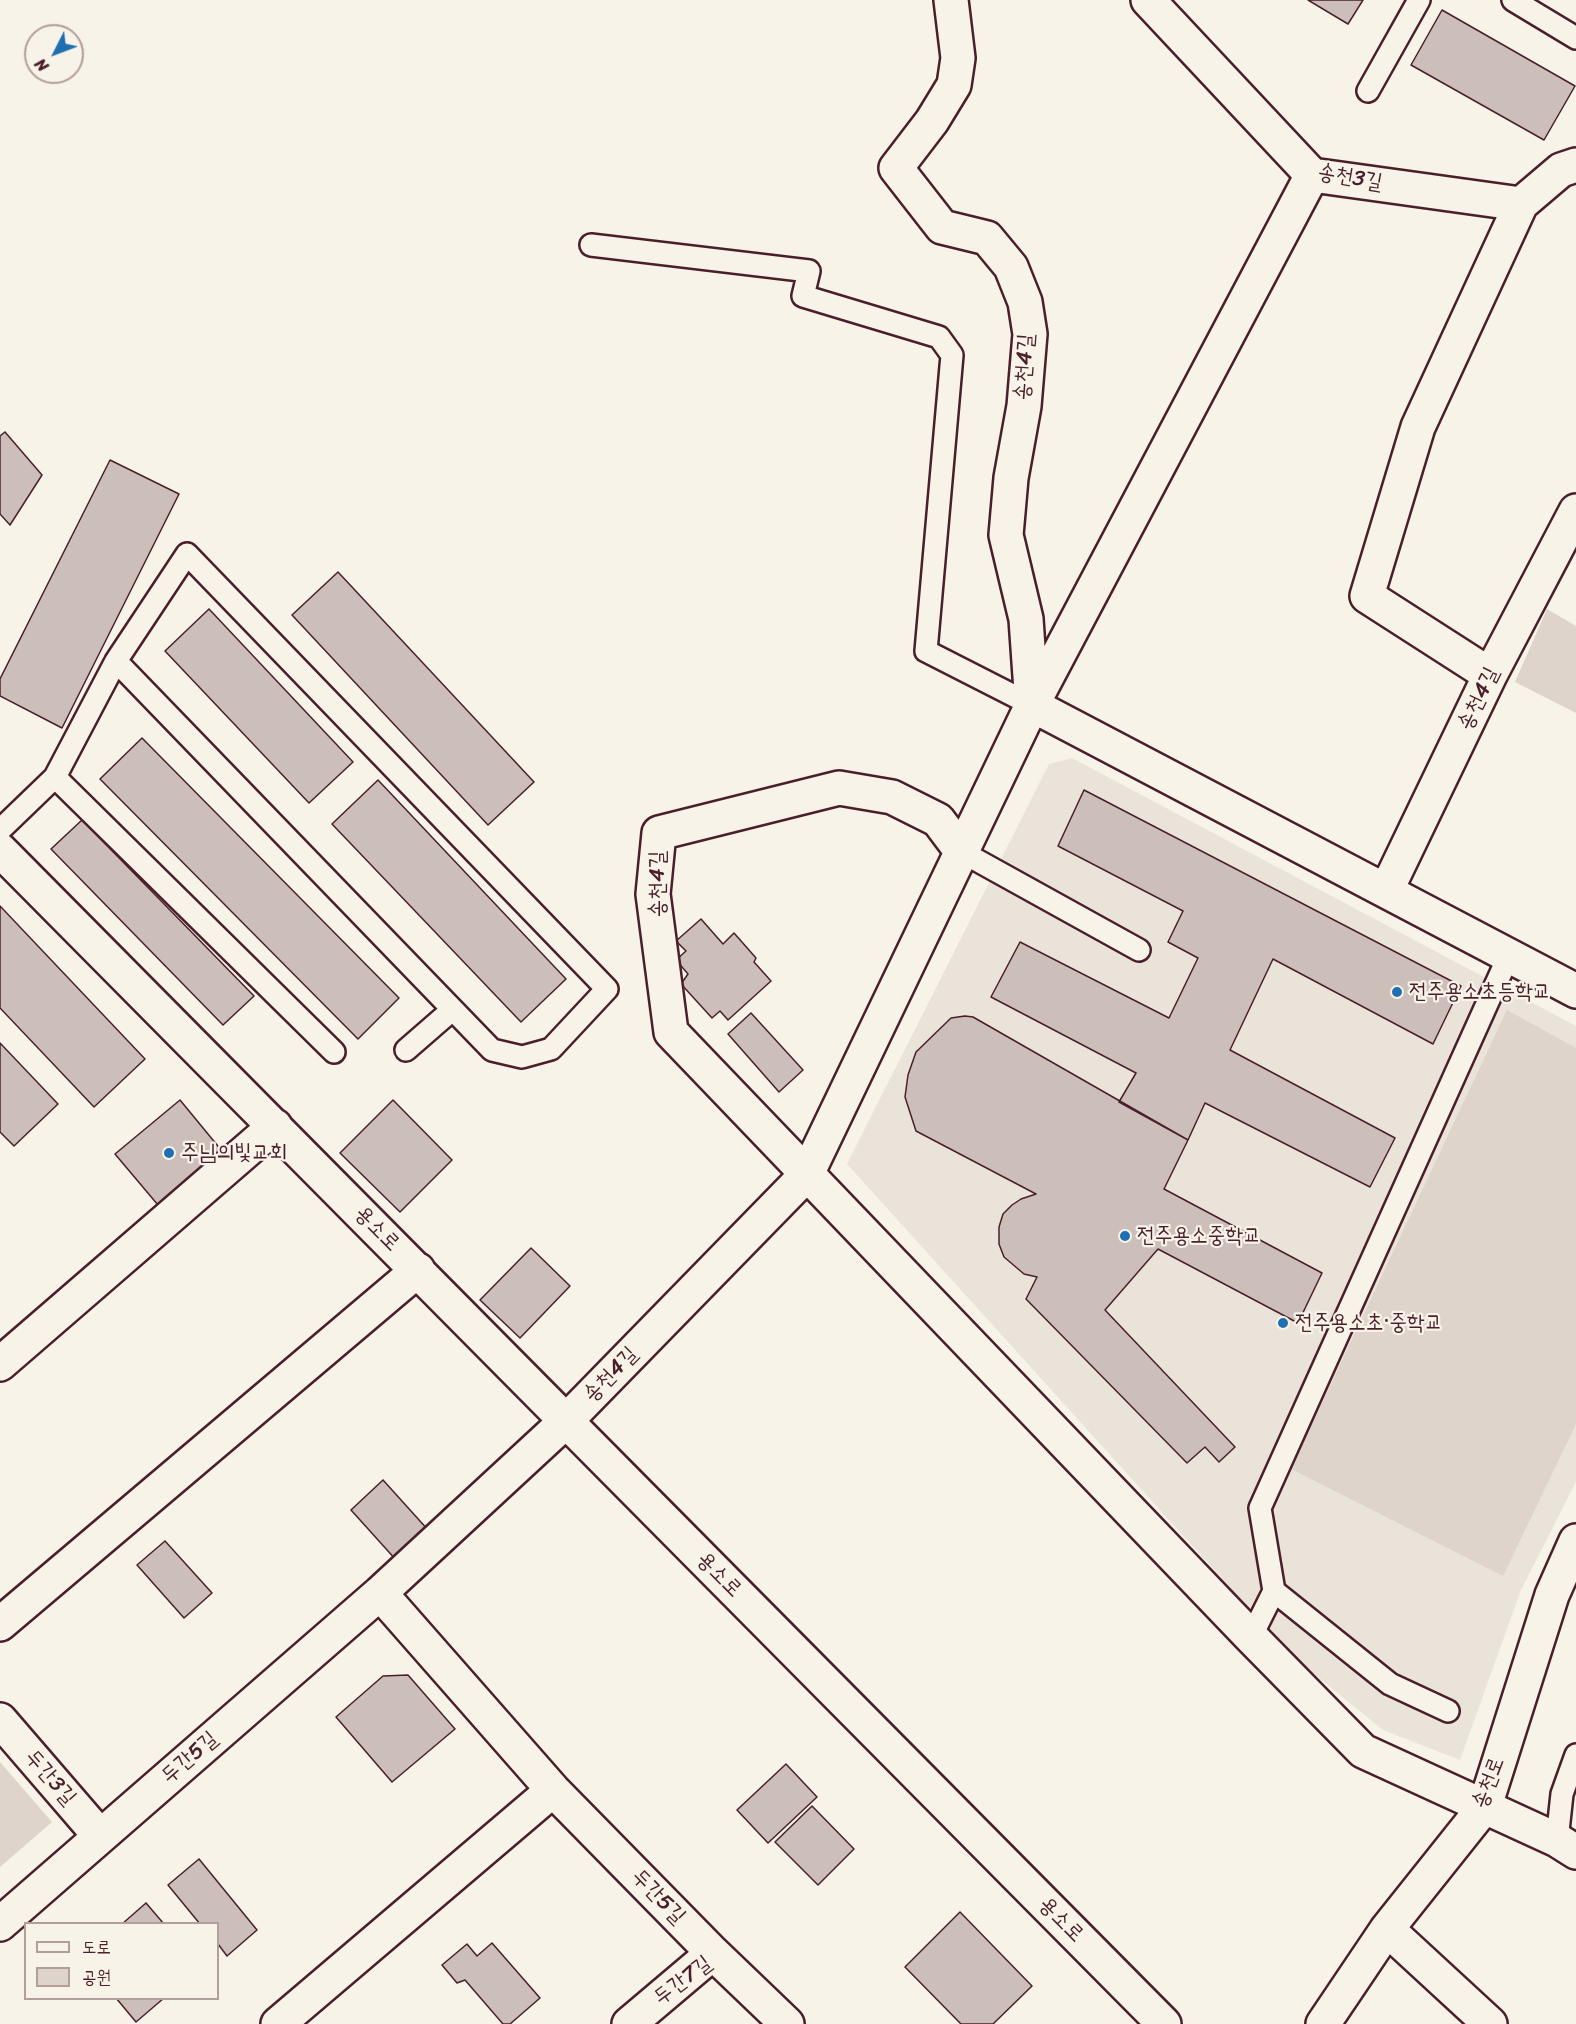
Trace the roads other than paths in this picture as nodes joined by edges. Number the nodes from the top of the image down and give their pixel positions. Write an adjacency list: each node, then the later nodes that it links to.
1 (951, 0): 14 (street, 송천4길)
2 (1148, 0): 8 (street, 송천3길)
3 (1419, 0): 6 (lane)
4 (1513, 0): 5 (lane)
5 (1576, 38)
6 (1368, 92)
7 (1576, 165): 9 (street)
8 (1312, 175): 9 (street, 송천3길); 14 (street, 송천4길)
9 (1521, 204): 13 (street)
10 (591, 245): 14 (lane)
11 (1576, 511): 13 (street, 송천4길)
12 (116, 661): 15 (lane); 23 (lane); 23 (lane)
13 (1490, 675): 19 (street, 송천4길)
14 (1032, 705): 18 (street, 송천4길); 19 (street)
15 (56, 777): 16 (lane); 25 (lane)
16 (0, 830)
17 (0, 850): 26 (street, 용소로)
18 (962, 852): 20 (lane); 27 (street, 송천4길); 27 (street, 송천4길)
19 (1387, 889): 21 (street)
20 (1139, 950)
21 (1509, 955): 22 (street); 32 (lane)
22 (1576, 991)
23 (452, 1010): 24 (lane)
24 (406, 1050)
25 (334, 1053)
26 (275, 1126): 28 (street, 용소로); 29 (street)
27 (807, 1174): 30 (street, 송천4길); 35 (street)
28 (418, 1270): 30 (street, 용소로); 34 (street)
29 (0, 1364)
30 (566, 1421): 33 (street, 두간5길); 49 (street, 용소로)
31 (1576, 1541): 40 (street, 송천로)
32 (1274, 1591): 35 (lane); 36 (lane)
33 (380, 1593): 39 (street, 두간5길); 41 (street, 두간5길)
34 (0, 1624)
35 (1251, 1637): 40 (street)
36 (1448, 1711)
37 (0, 1720): 41 (street, 두간3길)
38 (1576, 1755): 42 (lane)
39 (553, 1790): 45 (street, 두간5길); 46 (street)
40 (1485, 1806): 42 (street); 44 (street, 송천로)
41 (100, 1836): 43 (street, 두간5길)
42 (1567, 1846)
43 (0, 1924)
44 (1387, 1929): 50 (street, 송천로); 51 (street)
45 (713, 1953): 47 (street, 두간7길); 48 (street, 두간7길)
46 (278, 2024)
47 (629, 2024)
48 (787, 2024)
49 (1164, 2024)
50 (1323, 2024)
51 (1490, 2024)

